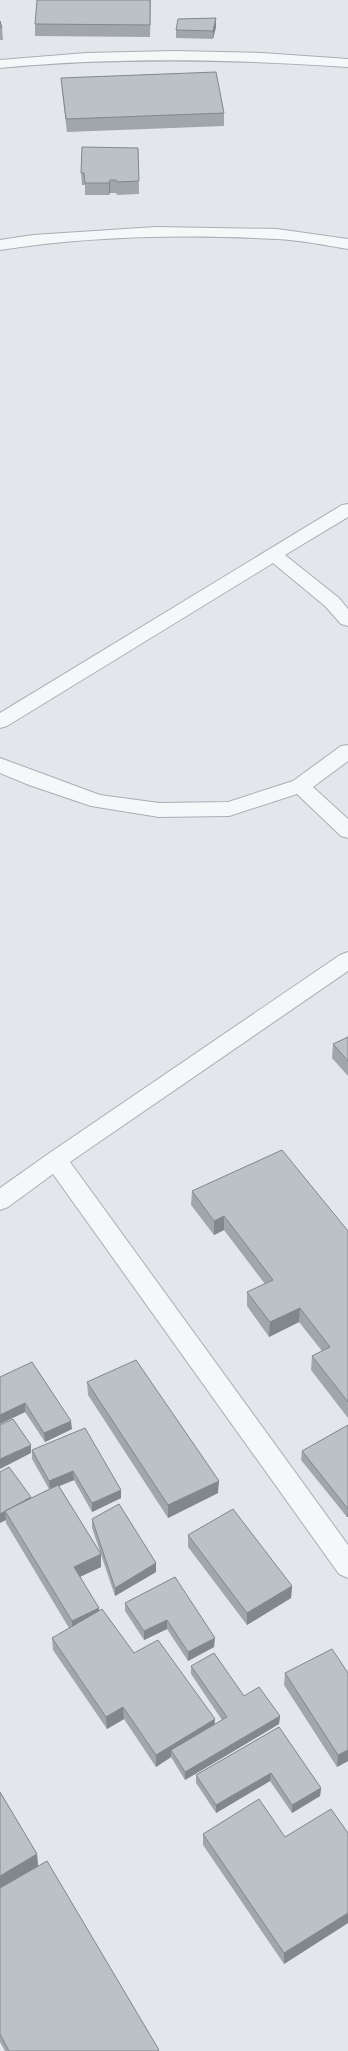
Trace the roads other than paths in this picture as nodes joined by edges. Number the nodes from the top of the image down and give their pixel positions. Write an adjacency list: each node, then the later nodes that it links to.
1 (348, 63): 2 (street)
2 (0, 64)
3 (348, 244): 4 (street)
4 (0, 245)
5 (348, 509): 6 (street)
6 (273, 554): 7 (street); 8 (street)
7 (348, 620)
8 (0, 722)
9 (348, 751): 11 (street)
10 (0, 765): 11 (street)
11 (300, 786): 12 (street)
12 (348, 831)
13 (348, 960): 14 (street)
14 (56, 1160): 15 (street); 16 (street)
15 (0, 1201)
16 (348, 1566)

